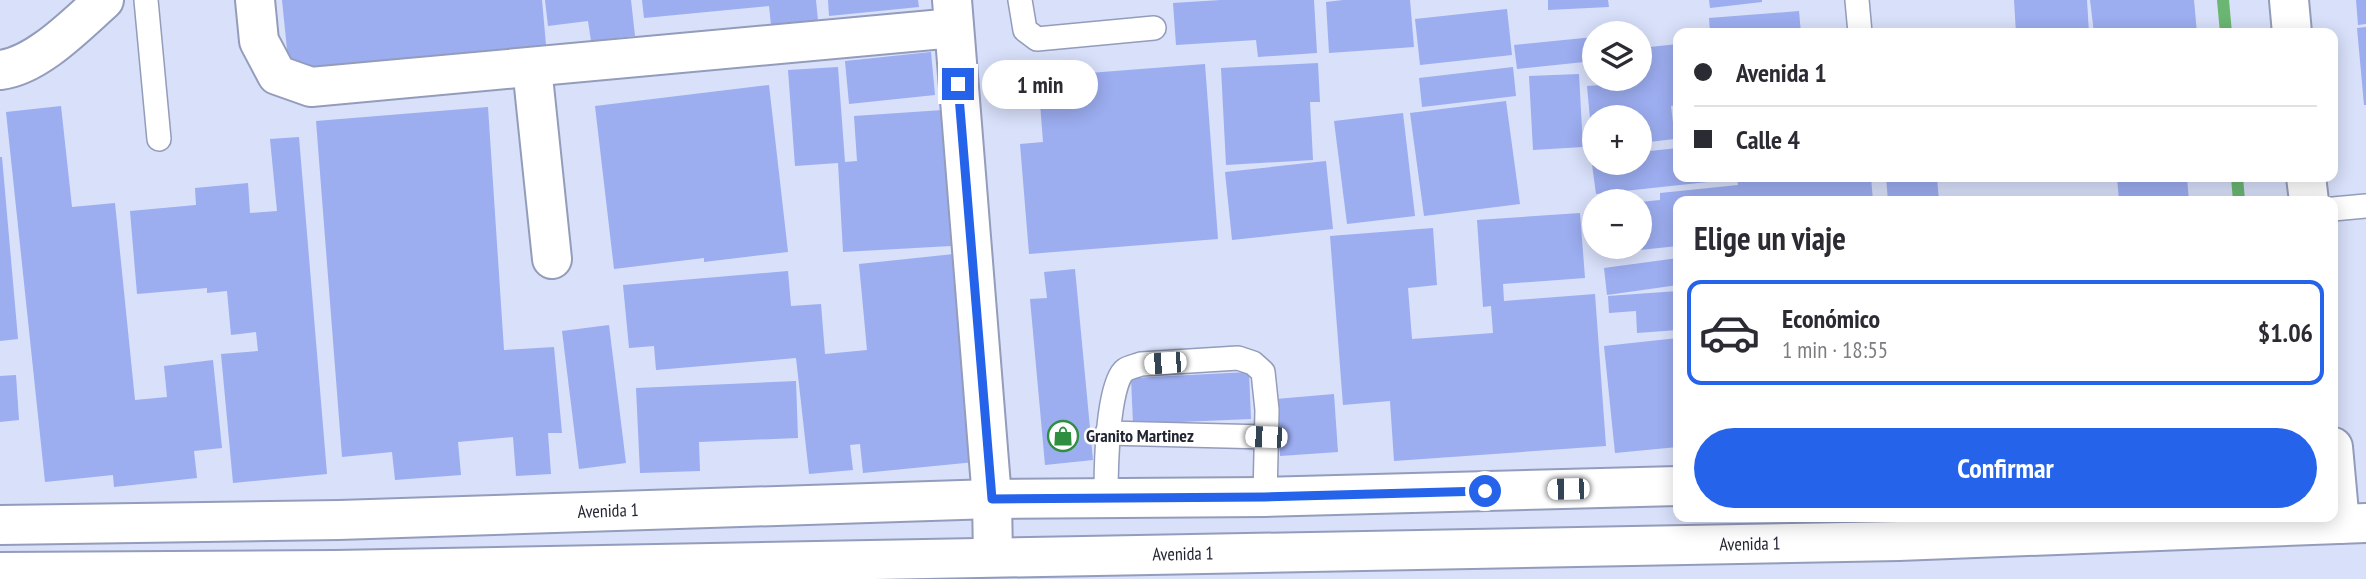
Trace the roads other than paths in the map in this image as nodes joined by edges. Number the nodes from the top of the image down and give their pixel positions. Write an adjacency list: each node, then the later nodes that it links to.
1 (104, 0): 12 (street)
2 (146, 0): 13 (lane)
3 (255, 0): 11 (street)
4 (1020, 0): 8 (lane)
5 (1857, 0): 9 (lane)
6 (2289, 0): 10 (street)
7 (953, 14): 11 (street); 23 (street)
8 (1154, 28)
9 (1860, 28)
10 (2292, 28)
11 (532, 66): 16 (street)
12 (0, 70)
13 (159, 139)
14 (2366, 206): 15 (lane)
15 (2338, 209)
16 (552, 259)
17 (1107, 433): 18 (lane); 18 (lane); 21 (lane)
18 (1266, 437): 22 (lane)
19 (2342, 463): 24 (street)
20 (1673, 486): 22 (street, Avenida 1)
21 (1106, 497): 22 (street, Avenida 1); 23 (street, Avenida 1)
22 (1265, 497)
23 (992, 499): 25 (street, Avenida 1); 26 (street)
24 (2353, 523): 26 (street, Avenida 1)
25 (0, 525)
26 (993, 557): 27 (street, Avenida 1)
27 (0, 572)

